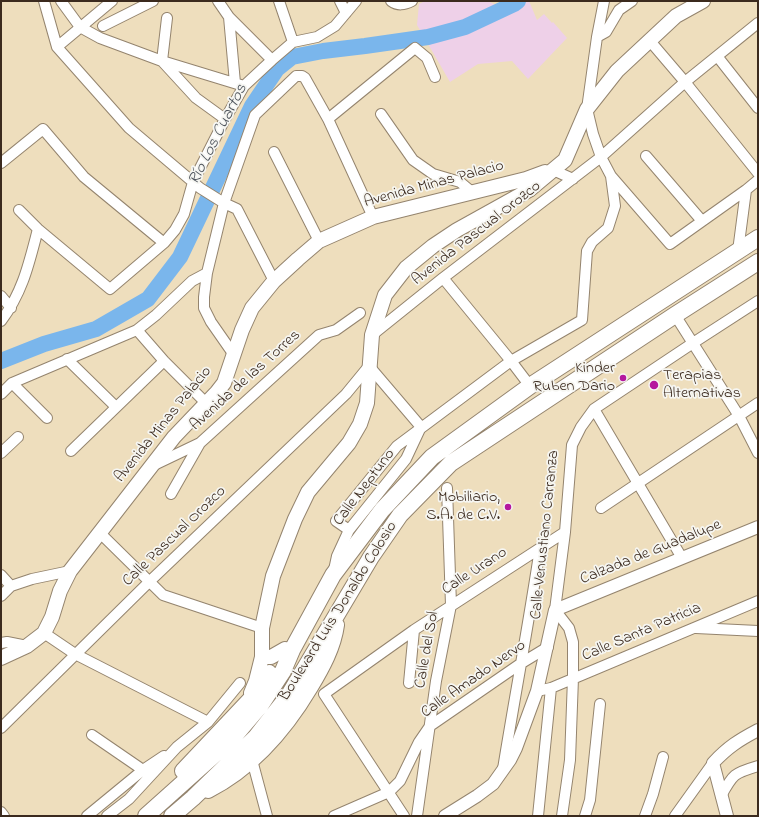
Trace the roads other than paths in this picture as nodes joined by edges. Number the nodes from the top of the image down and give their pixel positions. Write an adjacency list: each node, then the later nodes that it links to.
1 (44, 1): 23 (street)
2 (61, 1): 19 (street)
3 (112, 1): 19 (street)
4 (153, 1): 18 (street)
5 (218, 1): 15 (street)
6 (279, 1): 22 (street)
7 (340, 1): 14 (street)
8 (356, 1): 14 (street)
9 (391, 1): 10 (street)
10 (412, 1)
11 (604, 1): 20 (street)
12 (632, 1): 20 (street)
13 (703, 1): 21 (main road)
14 (346, 13): 22 (street)
15 (229, 17): 25 (street); 29 (street)
16 (167, 18): 26 (street)
17 (758, 23): 24 (street, Avenida Pascual Orozco)
18 (103, 26)
19 (80, 28): 23 (street); 26 (street)
20 (597, 37): 31 (street)
21 (650, 41): 28 (street); 31 (main road)
22 (293, 42): 25 (street)
23 (57, 47): 44 (street)
24 (717, 56): 28 (street, Avenida Pascual Orozco); 30 (street)
25 (272, 60): 29 (street)
26 (162, 61): 29 (street); 33 (street)
27 (435, 77): 34 (street)
28 (685, 82): 37 (street, Avenida Pascual Orozco); 40 (street)
29 (239, 85): 33 (street)
30 (758, 108)
31 (587, 109): 37 (street); 39 (main road)
32 (380, 114): 46 (street)
33 (225, 119): 44 (street)
34 (328, 119): 47 (street); 49 (street)
35 (274, 152): 53 (street)
36 (646, 156): 50 (street)
37 (601, 158): 41 (street); 42 (street, Avenida Pascual Orozco)
38 (1, 163): 54 (street)
39 (554, 170): 42 (street); 46 (main road, Avenida Minas Palacio); 67 (main road)
40 (758, 172)
41 (611, 176): 50 (street); 72 (street)
42 (573, 179): 58 (street, Avenida Pascual Orozco)
43 (758, 180): 45 (street)
44 (196, 185): 47 (street); 54 (street)
45 (746, 190): 50 (street); 55 (street)
46 (472, 192): 49 (main road, Avenida Minas Palacio)
47 (221, 201): 57 (street); 59 (street)
48 (19, 210): 51 (street)
49 (373, 217): 53 (main road, Avenida Minas Palacio)
50 (702, 221)
51 (38, 229): 54 (street); 62 (street)
52 (758, 238): 55 (highway, Boulevard Luis Donaldo Colosio)
53 (319, 241): 59 (main road, Avenida Minas Palacio)
54 (164, 243)
55 (738, 251): 75 (highway, Boulevard Luis Donaldo Colosio)
56 (758, 262): 64 (highway, Boulevard Luis Donaldo Colosio)
57 (207, 273): 66 (street); 69 (street)
58 (443, 278): 67 (street, Avenida Pascual Orozco); 72 (street)
59 (274, 282): 69 (main road, Avenida Minas Palacio)
60 (1, 296): 62 (street)
61 (758, 301): 68 (street)
62 (11, 308): 65 (street)
63 (360, 313): 85 (street, Avenida de las Torres)
64 (675, 315): 68 (street); 109 (highway, Boulevard Luis Donaldo Colosio)
65 (1, 321)
66 (137, 330): 70 (street); 71 (street)
67 (372, 335): 73 (main road)
68 (693, 343): 80 (street); 81 (street)
69 (234, 355): 77 (main road, Avenida Minas Palacio)
70 (67, 359): 74 (street); 79 (street)
71 (164, 360): 77 (street); 79 (street)
72 (511, 361): 75 (street); 83 (street)
73 (369, 366): 83 (street); 103 (street, Calle Pascual Orozco); 110 (main road)
74 (12, 382): 76 (street); 82 (street)
75 (530, 386): 102 (highway, Boulevard Luis Donaldo Colosio)
76 (1, 394)
77 (206, 403): 89 (main road, Avenida Minas Palacio)
78 (758, 403): 81 (street)
79 (116, 407): 86 (street)
80 (594, 409): 90 (street); 97 (street, Calle Venustiano Carranza)
81 (739, 416): 88 (street); 90 (street)
82 (47, 418)
83 (421, 427): 95 (street, Calle Neptuno); 95 (street)
84 (18, 437): 87 (street)
85 (200, 443): 89 (street, Avenida de las Torres); 92 (street)
86 (71, 451)
87 (1, 453)
88 (758, 453)
89 (150, 467): 96 (main road, Avenida Minas Palacio)
90 (638, 484): 93 (street); 99 (street)
91 (447, 488): 107 (street, Calle del Sol)
92 (170, 494)
93 (601, 508)
94 (758, 527): 99 (street, Calzada de Guadalupe)
95 (349, 530): 102 (street, Calle Neptuno)
96 (99, 532): 100 (main road, Avenida Minas Palacio); 103 (street)
97 (565, 532): 98 (street, Calle Urano); 108 (street, Calle Venustiano Carranza)
98 (540, 548): 107 (street, Calle Urano); 123 (street)
99 (682, 558): 108 (street, Calzada de Guadalupe)
100 (70, 571): 104 (street); 114 (main road, Avenida Minas Palacio)
101 (1, 575): 104 (street)
102 (333, 575): 115 (highway, Boulevard Luis Donaldo Colosio)
103 (149, 582): 110 (street); 120 (street, Calle Pascual Orozco)
104 (11, 586): 105 (street)
105 (1, 596)
106 (758, 601): 111 (street, Calle Santa Patricia)
107 (451, 605): 112 (street, Calle Urano); 132 (street, Calle del Sol)
108 (555, 610): 118 (street, Calle Venustiano Carranza); 124 (street)
109 (339, 612): 138 (highway); 146 (highway, Boulevard Luis Donaldo Colosio)
110 (262, 628): 121 (main road)
111 (693, 628): 113 (street); 124 (street, Calle Santa Patricia)
112 (414, 630): 126 (street); 144 (street, Calle Urano)
113 (758, 631)
114 (44, 633): 117 (main road, Avenida Minas Palacio); 120 (street)
115 (299, 637): 119 (highway); 143 (highway, Boulevard Luis Donaldo Colosio)
116 (1, 643): 117 (street)
117 (27, 646): 122 (main road, Avenida Minas Palacio)
118 (548, 647): 123 (street, Calle Amado Nervo); 128 (street, Calle Venustiano Carranza)
119 (284, 648): 121 (main road); 129 (highway)
120 (75, 654): 131 (street); 133 (street, Calle Pascual Orozco)
121 (262, 657): 129 (main road)
122 (1, 658)
123 (520, 664): 132 (street, Calle Amado Nervo); 142 (street)
124 (573, 678): 127 (street, Calle Santa Patricia); 159 (street)
125 (240, 683): 131 (street)
126 (409, 683)
127 (551, 688): 128 (street, Calle Santa Patricia); 158 (street)
128 (537, 691): 142 (street, Calle Venustiano Carranza)
129 (246, 703): 143 (highway)
130 (600, 704): 160 (street)
131 (208, 722): 136 (street)
132 (430, 726): 144 (street, Calle Amado Nervo); 156 (street, Calle del Sol)
133 (1, 728)
134 (758, 730): 139 (street)
135 (92, 735): 141 (street)
136 (177, 746): 141 (street); 150 (street)
137 (663, 757): 161 (street)
138 (252, 760): 146 (highway); 153 (street)
139 (713, 763): 145 (street); 162 (street)
140 (758, 766): 145 (street)
141 (143, 770): 149 (street)
142 (503, 771): 157 (street, Calle Venustiano Carranza)
143 (178, 787): 151 (highway, Boulevard Luis Donaldo Colosio)
144 (389, 792): 154 (street, Calle Amado Nervo); 155 (street)
145 (721, 796): 163 (street)
146 (193, 798): 152 (highway, Boulevard Luis Donaldo Colosio)
147 (1, 812): 148 (street)
148 (4, 816)
149 (87, 816)
150 (107, 816)
151 (146, 816)
152 (172, 816)
153 (267, 816)
154 (334, 816)
155 (404, 816)
156 (417, 816)
157 (445, 816)
158 (538, 816)
159 (562, 816)
160 (585, 816)
161 (645, 816)
162 (675, 816)
163 (726, 816)

